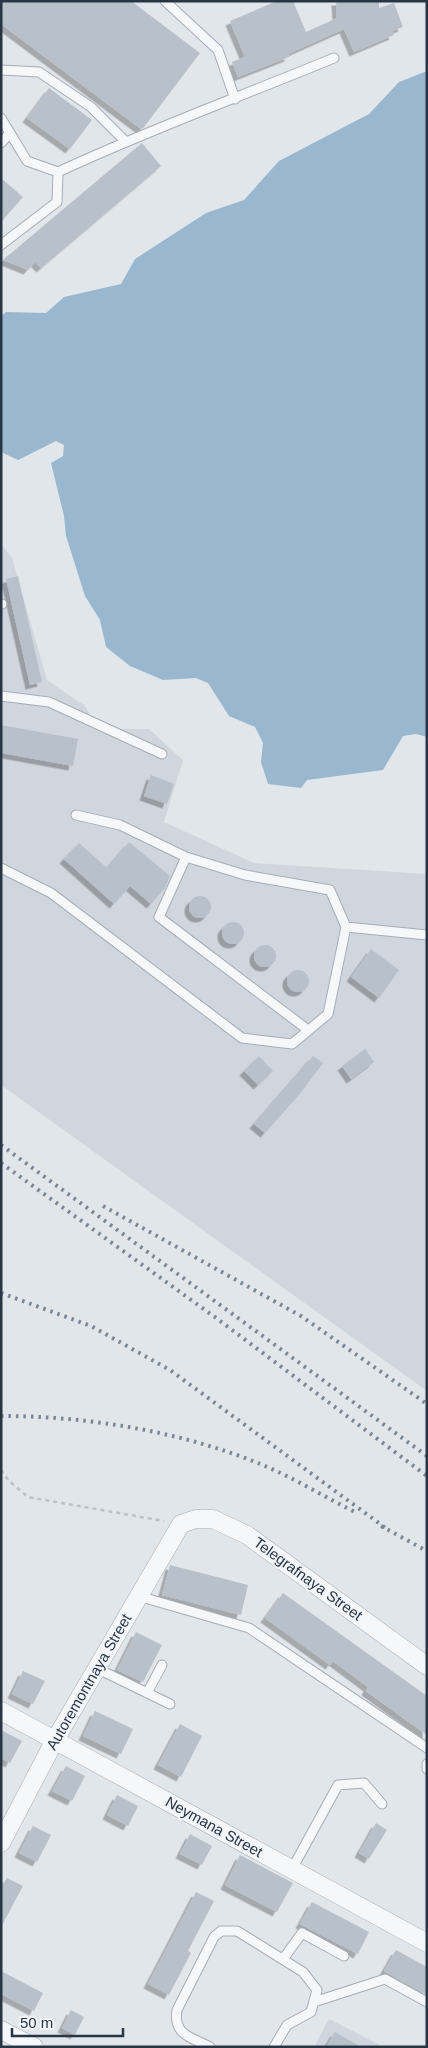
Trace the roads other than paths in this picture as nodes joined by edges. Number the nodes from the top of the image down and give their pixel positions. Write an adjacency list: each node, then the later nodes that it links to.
1 (165, 1): 4 (lane)
2 (334, 58): 4 (lane)
3 (1, 70): 7 (lane)
4 (235, 99): 7 (lane)
5 (1, 118): 6 (lane)
6 (10, 133): 8 (lane); 9 (lane)
7 (125, 141): 9 (lane)
8 (1, 143)
9 (58, 172): 10 (lane)
10 (1, 245)
11 (1, 696): 12 (lane)
12 (162, 754)
13 (76, 815): 14 (lane)
14 (186, 857): 16 (lane); 18 (lane)
15 (1, 868): 18 (lane)
16 (346, 927): 17 (lane); 18 (lane)
17 (427, 935)
18 (308, 1030)
19 (180, 1524): 20 (street, Autoremontnaya Street); 22 (street, Telegrafnaya Street)
20 (138, 1596): 23 (street, Autoremontnaya Street); 28 (lane)
21 (162, 1665): 24 (lane)
22 (427, 1666)
23 (96, 1668): 24 (lane); 27 (street, Autoremontnaya Street)
24 (147, 1693): 25 (lane)
25 (170, 1704)
26 (1, 1711): 27 (street, Neymana Street)
27 (55, 1740): 32 (street, Autoremontnaya Street); 33 (street, Neymana Street)
28 (427, 1748)
29 (427, 1764): 30 (lane)
30 (427, 1769)
31 (382, 1804): 33 (lane)
32 (1, 1843)
33 (292, 1869): 34 (street, Neymana Street)
34 (427, 1943)
35 (344, 1956): 36 (lane)
36 (283, 1959): 37 (lane); 41 (lane)
37 (314, 2002): 38 (lane); 42 (lane)
38 (427, 2002)
39 (1, 2030): 40 (street)
40 (26, 2045)
41 (210, 2047)
42 (274, 2047)

